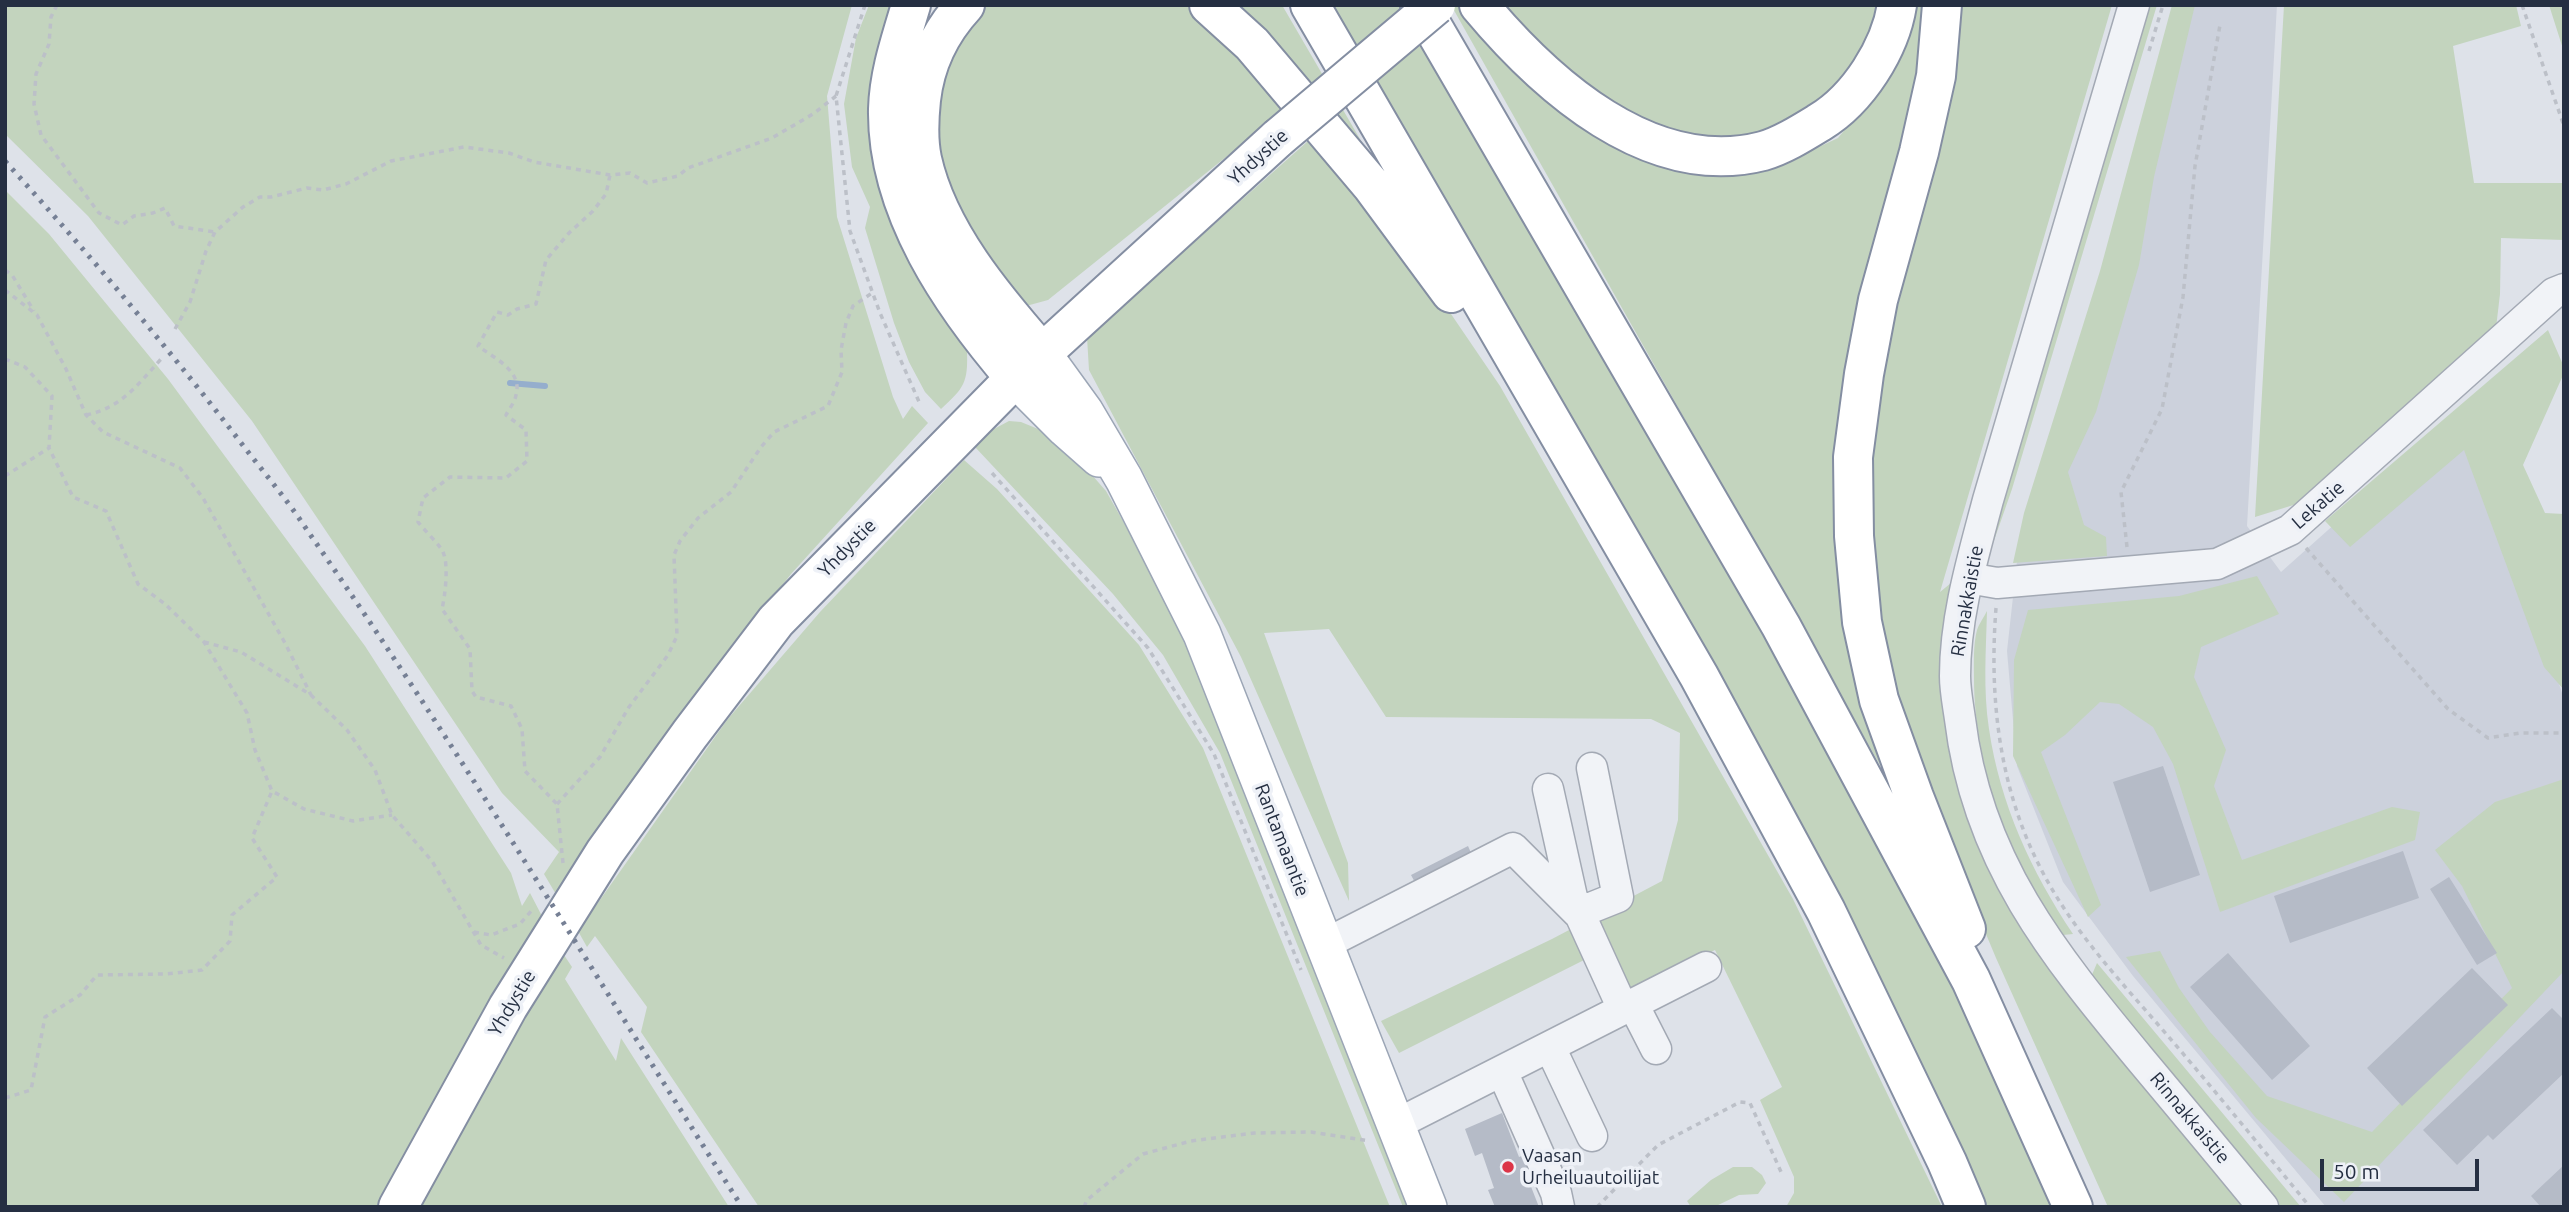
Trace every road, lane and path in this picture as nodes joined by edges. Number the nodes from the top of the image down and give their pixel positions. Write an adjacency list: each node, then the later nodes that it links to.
1 (57, 5): 20 (path)
2 (865, 5): 17 (path)
3 (911, 5): 30 (highway)
4 (965, 5): 30 (highway)
5 (1209, 5): 27 (highway)
6 (1310, 5): 27 (highway)
7 (1420, 5): 56 (highway)
8 (1436, 5): 30 (highway, Yhdystie, bridge)
9 (1479, 5): 10 (highway)
10 (1897, 5)
11 (1942, 5): 56 (highway)
12 (2134, 5): 38 (street, Rinnakkaistie)
13 (2163, 5): 16 (path)
14 (2522, 5): 18 (path)
15 (2220, 25): 37 (path)
16 (2147, 57)
17 (836, 96): 19 (path); 24 (path)
18 (2564, 126)
19 (610, 175): 20 (path); 46 (path)
20 (215, 232): 26 (path)
21 (5, 270): 25 (path)
22 (2564, 289): 36 (street, Lekatie)
23 (5, 290): 25 (path)
24 (872, 293): 31 (path); 46 (path)
25 (37, 315): 32 (path)
26 (175, 329)
27 (1505, 344): 70 (highway)
28 (162, 358): 32 (path)
29 (5, 359): 33 (path)
30 (1028, 365): 52 (main road, Rantamaantie); 65 (highway, Yhdystie)
31 (920, 404)
32 (86, 415): 41 (path)
33 (49, 448): 35 (path); 40 (path)
34 (992, 473): 55 (path)
35 (5, 476)
36 (2290, 530): 37 (street, Lekatie); 42 (path)
37 (2129, 574): 39 (street, Lekatie)
38 (1968, 578): 39 (street, Lekatie); 72 (street, Rinnakkaistie)
39 (1997, 583): 73 (path)
40 (204, 642): 41 (path); 45 (path)
41 (311, 695): 47 (path)
42 (2564, 733)
43 (1592, 768): 50 (street)
44 (1548, 789): 50 (street)
45 (272, 791): 47 (path); 61 (path)
46 (557, 804): 48 (path)
47 (392, 815): 51 (path)
48 (564, 875)
49 (539, 903): 51 (path)
50 (1578, 913): 52 (street); 57 (street)
51 (474, 932): 53 (path)
52 (1323, 945): 63 (main road, Rantamaantie)
53 (504, 958)
54 (1706, 967): 57 (street)
55 (1304, 977)
56 (1971, 980): 71 (highway)
57 (1628, 1007): 58 (street); 59 (street)
58 (1550, 1046): 60 (street); 62 (street)
59 (1656, 1049)
60 (1502, 1071): 63 (street); 68 (street)
61 (5, 1098)
62 (1592, 1136)
63 (1376, 1137): 66 (path); 67 (main road, Rantamaantie)
64 (1782, 1174): 69 (path)
65 (398, 1207)
66 (1084, 1207)
67 (1428, 1207)
68 (1559, 1207)
69 (1597, 1207)
70 (1965, 1207)
71 (2073, 1207)
72 (2263, 1207)
73 (2310, 1207)

